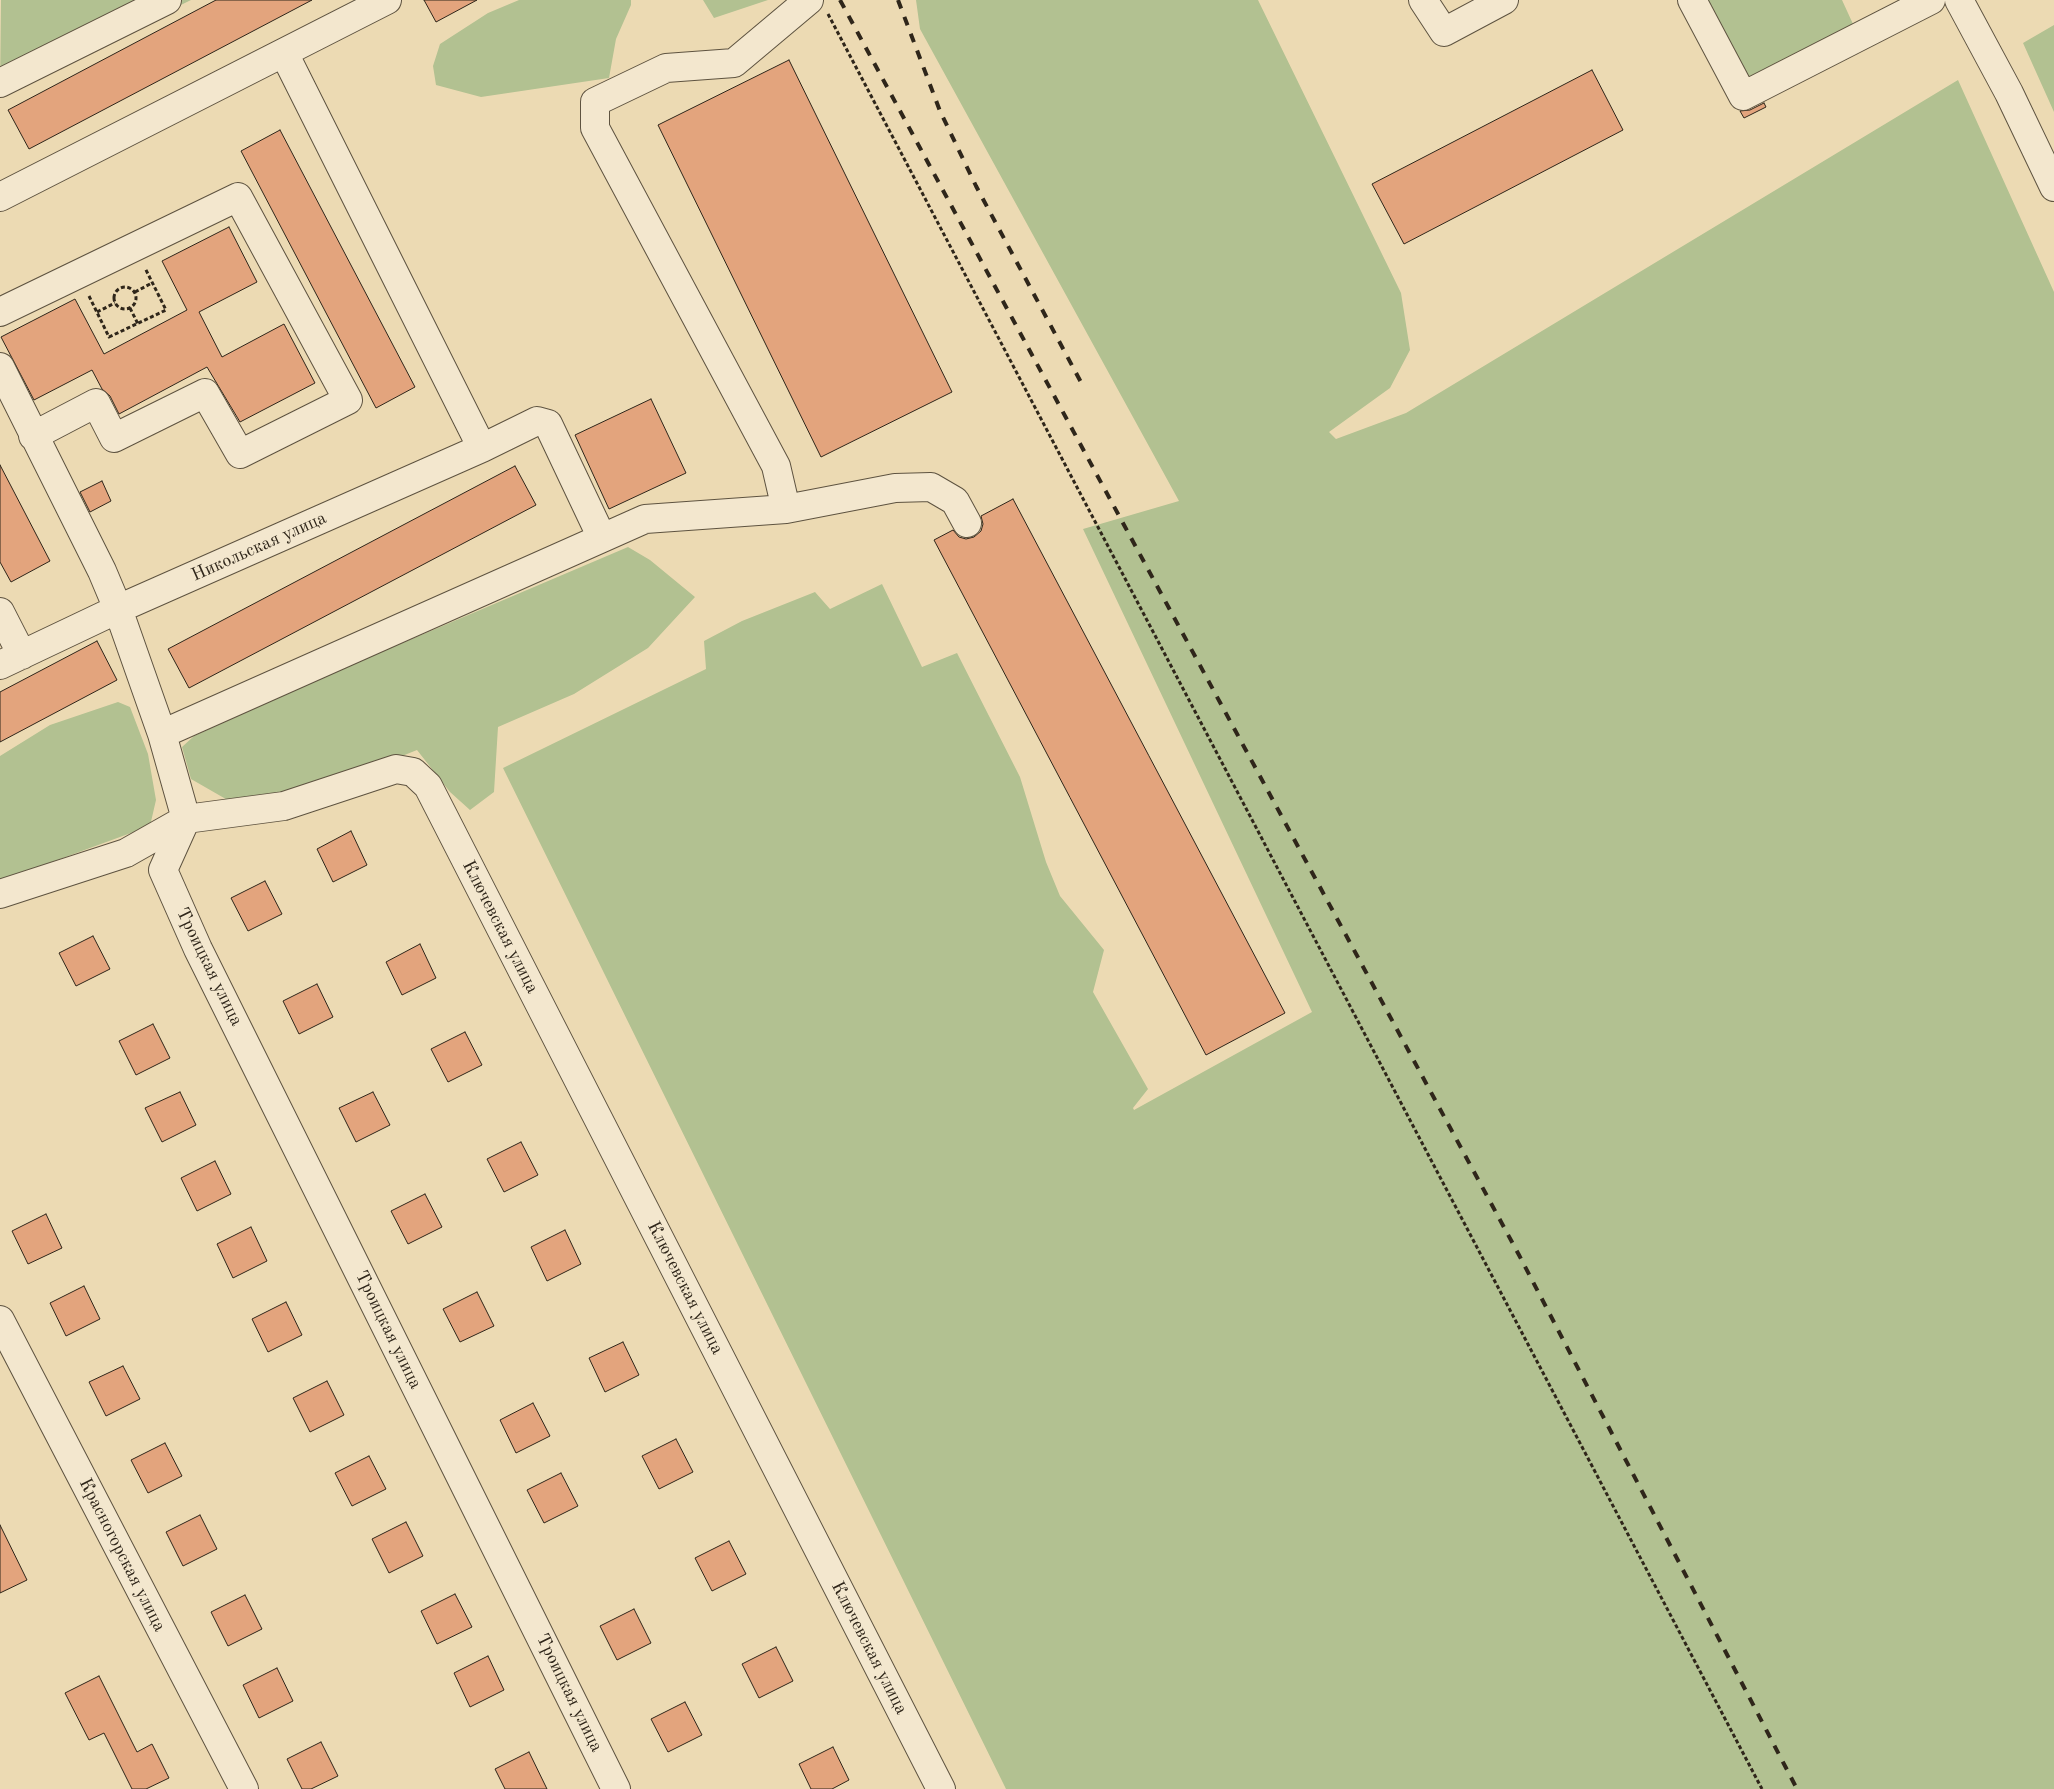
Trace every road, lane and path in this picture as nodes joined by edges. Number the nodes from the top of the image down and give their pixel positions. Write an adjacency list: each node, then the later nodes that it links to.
1 (167, 0): 10 (street)
2 (387, 0): 9 (street)
3 (1423, 0): 4 (street)
4 (1504, 0)
5 (1692, 0): 6 (street)
6 (1932, 0)
7 (1960, 0): 11 (street)
8 (817, 4): 25 (street); 38 (path)
9 (284, 53): 12 (street); 24 (street)
10 (0, 83)
11 (2054, 186)
12 (0, 197)
13 (134, 247): 14 (street); 15 (path); 23 (street)
14 (78, 274): 19 (street); 20 (path)
15 (153, 283): 16 (path); 21 (path)
16 (135, 292): 17 (path); 18 (path)
17 (115, 303): 18 (path); 20 (path)
18 (130, 308): 21 (path)
19 (0, 312)
20 (97, 312): 21 (path)
21 (138, 324)
22 (0, 367): 23 (street)
23 (33, 436): 28 (street)
24 (482, 448): 27 (street, Никольская улица); 28 (street, Никольская улица)
25 (786, 509): 26 (street); 27 (street)
26 (967, 523)
27 (602, 538): 31 (street)
28 (118, 610): 30 (street, Никольская улица); 31 (street)
29 (0, 612): 30 (street)
30 (11, 660)
31 (162, 734): 32 (street)
32 (186, 820): 33 (street); 36 (street, Троицкая улица); 37 (street, Ключевская улица)
33 (0, 894)
34 (0, 1320): 35 (street, Красногорская улица)
35 (244, 1789)
36 (616, 1789)
37 (941, 1789)
38 (1762, 1789)

